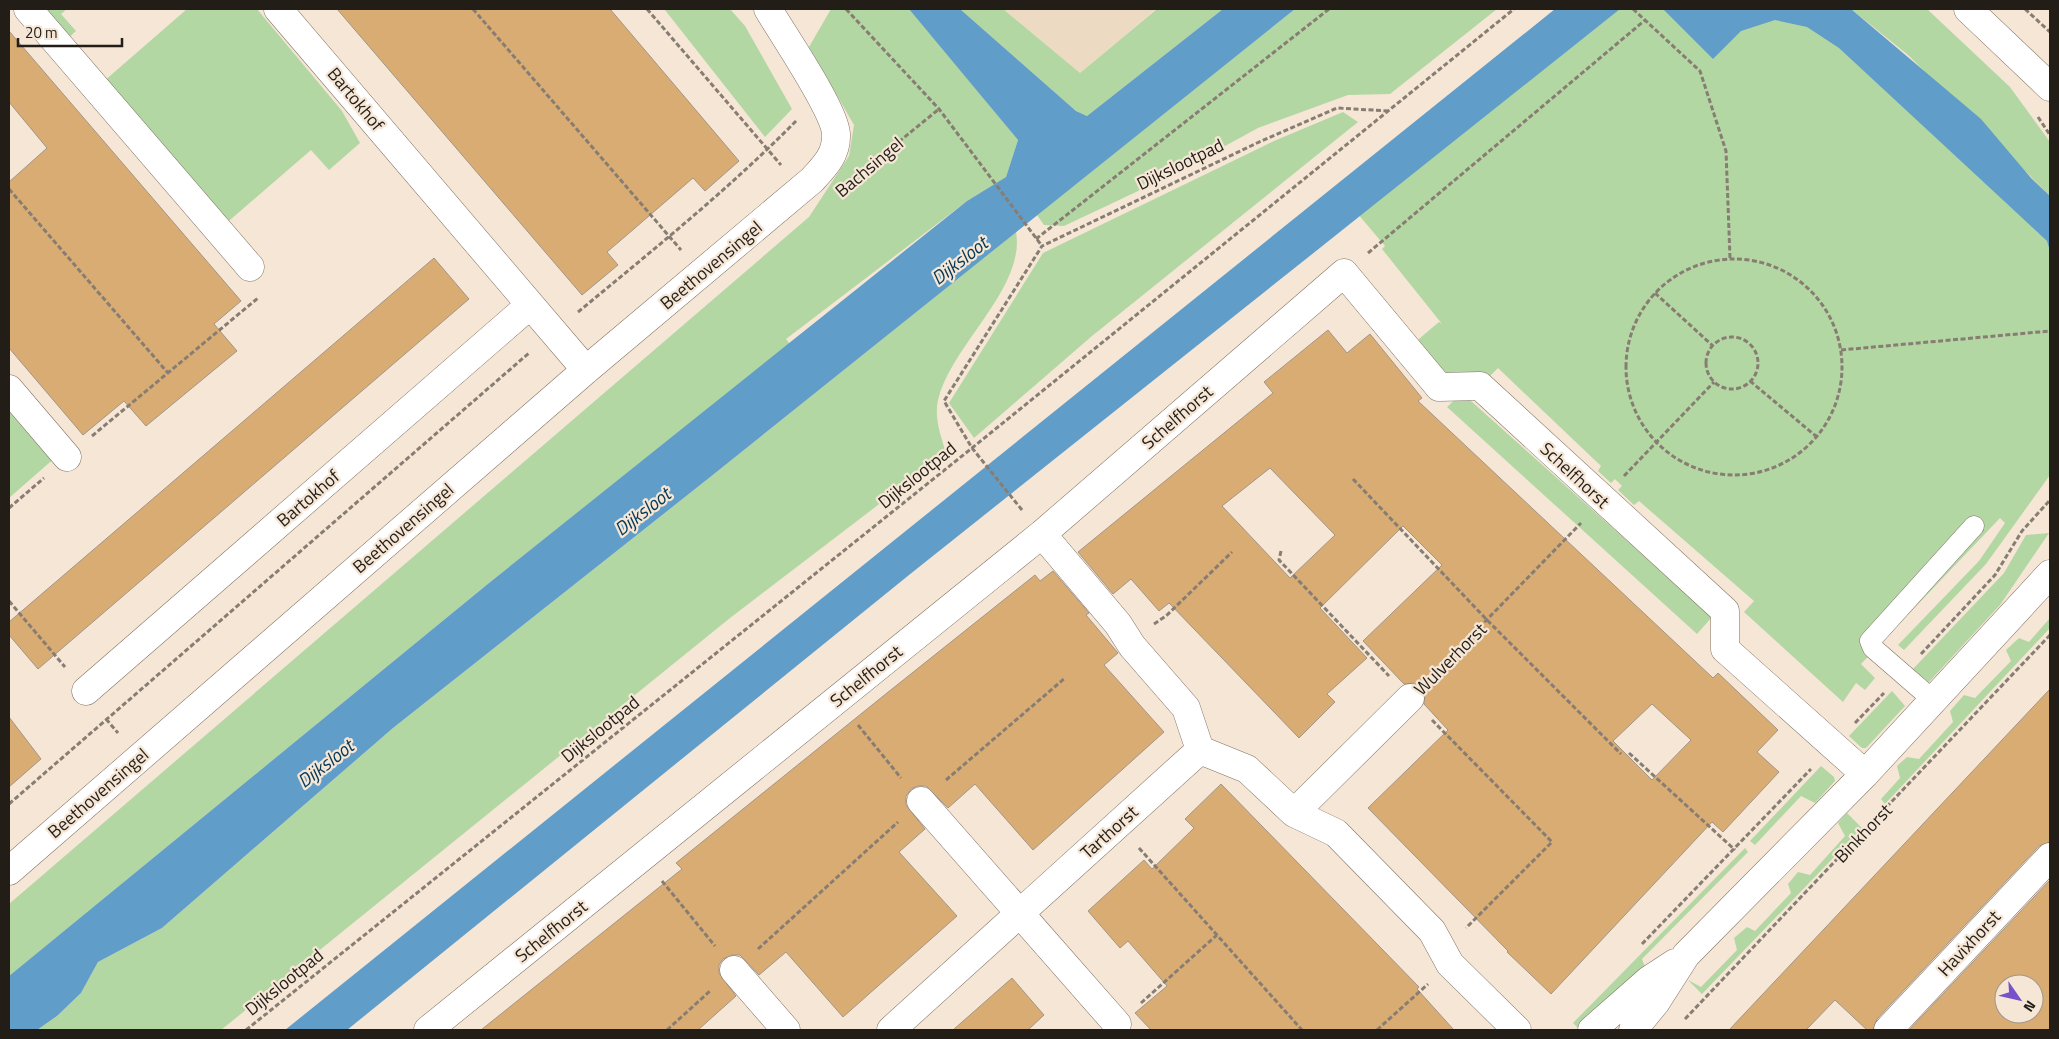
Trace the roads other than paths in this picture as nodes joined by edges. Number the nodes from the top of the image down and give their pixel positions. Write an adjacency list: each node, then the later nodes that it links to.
1 (28, 9): 7 (street)
2 (278, 9): 8 (street, Bartokhof)
3 (768, 9): 6 (street, Bachsingel)
4 (1968, 9): 5 (street)
5 (2050, 87)
6 (802, 189): 9 (street, Beethovensingel)
7 (250, 267)
8 (530, 304): 9 (street, Bartokhof); 15 (street, Bartokhof)
9 (586, 370): 23 (street, Beethovensingel)
10 (9, 389): 11 (street)
11 (67, 457)
12 (1035, 526): 18 (street); 19 (street, Schelfhorst); 28 (street, Schelfhorst)
13 (1974, 526): 17 (lane)
14 (2050, 574): 17 (street)
15 (86, 691)
16 (1410, 698): 21 (street, Wulverhorst)
17 (1933, 700): 19 (street)
18 (1200, 750): 21 (street); 24 (street, Tarthorst)
19 (1865, 774): 25 (street)
20 (921, 802): 24 (street)
21 (1294, 814): 31 (street)
22 (2050, 856): 34 (street, Havixhorst)
23 (9, 871)
24 (1018, 914): 27 (street); 30 (street, Tarthorst)
25 (1686, 955): 32 (street); 33 (street)
26 (734, 970): 29 (street)
27 (1117, 1024)
28 (428, 1030)
29 (786, 1030)
30 (891, 1030)
31 (1517, 1030)
32 (1592, 1030)
33 (1633, 1030)
34 (1888, 1030)

